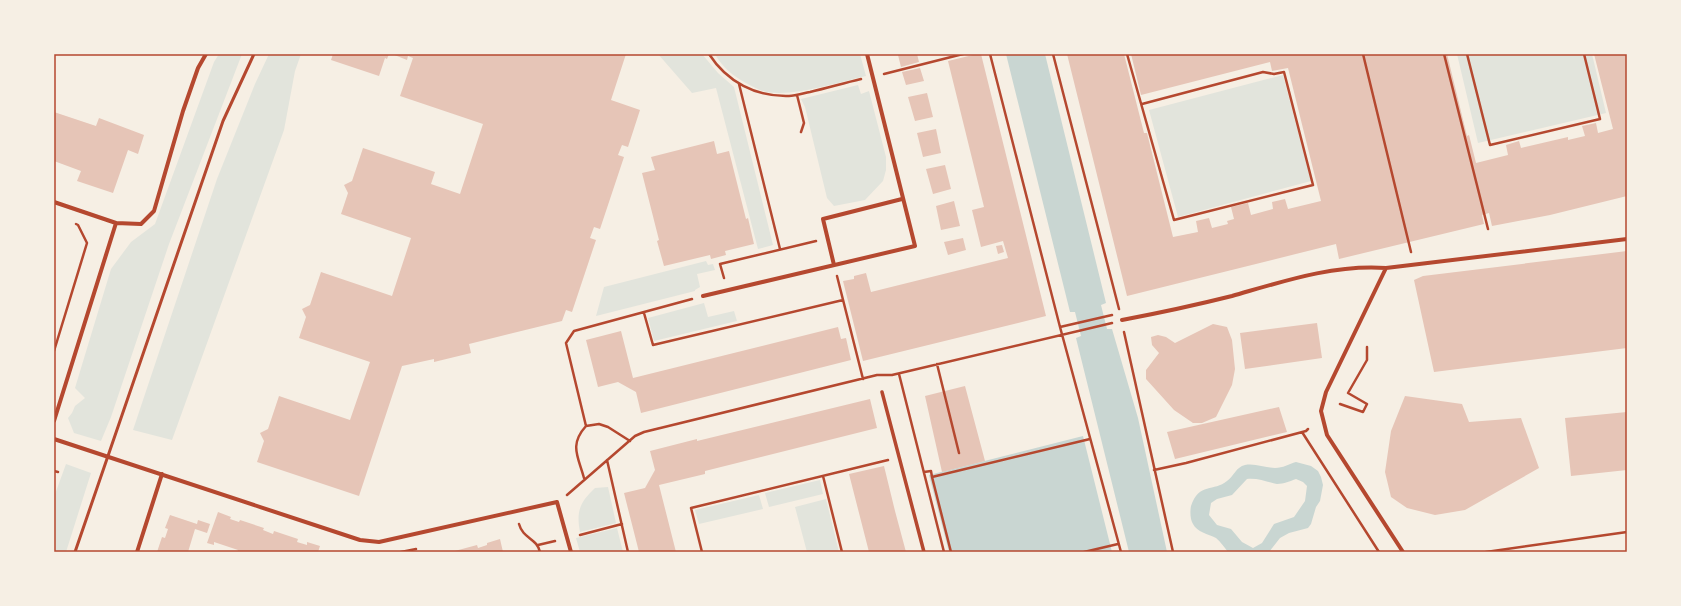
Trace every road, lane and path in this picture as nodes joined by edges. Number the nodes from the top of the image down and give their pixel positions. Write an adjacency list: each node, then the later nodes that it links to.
1 (206, 54): 20 (street)
2 (254, 54): 53 (lane)
3 (709, 54): 14 (path)
4 (868, 54): 13 (street)
5 (963, 54): 13 (path)
6 (990, 54): 36 (path)
7 (1053, 54): 34 (path)
8 (1126, 54): 16 (path)
9 (1363, 54): 26 (path)
10 (1444, 54): 22 (path)
11 (1467, 54): 12 (path)
12 (1584, 54)
13 (873, 76): 15 (path); 18 (street)
14 (739, 84): 15 (path); 25 (path)
15 (797, 95): 17 (path)
16 (1142, 104): 16 (path)
17 (801, 132)
18 (902, 199): 23 (street); 27 (street)
19 (54, 202): 20 (street)
20 (116, 222): 45 (street)
21 (72, 223): 39 (path)
22 (1488, 230)
23 (828, 238): 25 (path); 27 (street)
24 (1627, 239): 26 (street)
25 (780, 249): 29 (path)
26 (1414, 264): 28 (street)
27 (834, 265): 29 (street); 31 (path)
28 (1386, 268): 34 (street); 82 (street)
29 (727, 290): 30 (street)
30 (703, 296): 32 (path)
31 (843, 300): 32 (path); 42 (path)
32 (644, 313): 46 (path)
33 (1112, 314): 36 (path)
34 (1122, 320): 56 (path)
35 (1115, 322): 37 (path)
36 (1060, 327): 37 (path)
37 (1062, 334): 40 (path); 50 (path)
38 (1367, 347): 44 (path)
39 (54, 351)
40 (937, 364): 41 (path); 52 (path)
41 (899, 374): 42 (path); 59 (path)
42 (862, 379): 51 (path)
43 (882, 392): 54 (street)
44 (1340, 404)
45 (54, 421)
46 (586, 426): 51 (path); 63 (path)
47 (1308, 428): 48 (path)
48 (1302, 432): 56 (path); 81 (path)
49 (54, 439): 53 (street)
50 (1090, 439): 62 (path); 67 (path)
51 (630, 441): 55 (path)
52 (959, 454)
53 (108, 457): 60 (street); 68 (lane)
54 (899, 458): 61 (path); 75 (street)
55 (607, 460): 63 (path); 72 (path)
56 (1154, 470): 80 (path)
57 (54, 471): 58 (path)
58 (58, 472)
59 (924, 472): 62 (path); 76 (path)
60 (162, 474): 65 (street); 69 (street)
61 (823, 476): 73 (path); 74 (path)
62 (932, 477): 77 (path)
63 (584, 478): 64 (path)
64 (557, 502): 65 (street); 71 (street)
65 (516, 510): 70 (path)
66 (1627, 532): 83 (path)
67 (1118, 544): 78 (path); 79 (path)
68 (75, 552)
69 (136, 552)
70 (540, 552)
71 (571, 552)
72 (628, 552)
73 (702, 552)
74 (842, 552)
75 (924, 552)
76 (944, 552)
77 (951, 552)
78 (1084, 552)
79 (1121, 552)
80 (1173, 552)
81 (1378, 552)
82 (1403, 552)
83 (1486, 552)

